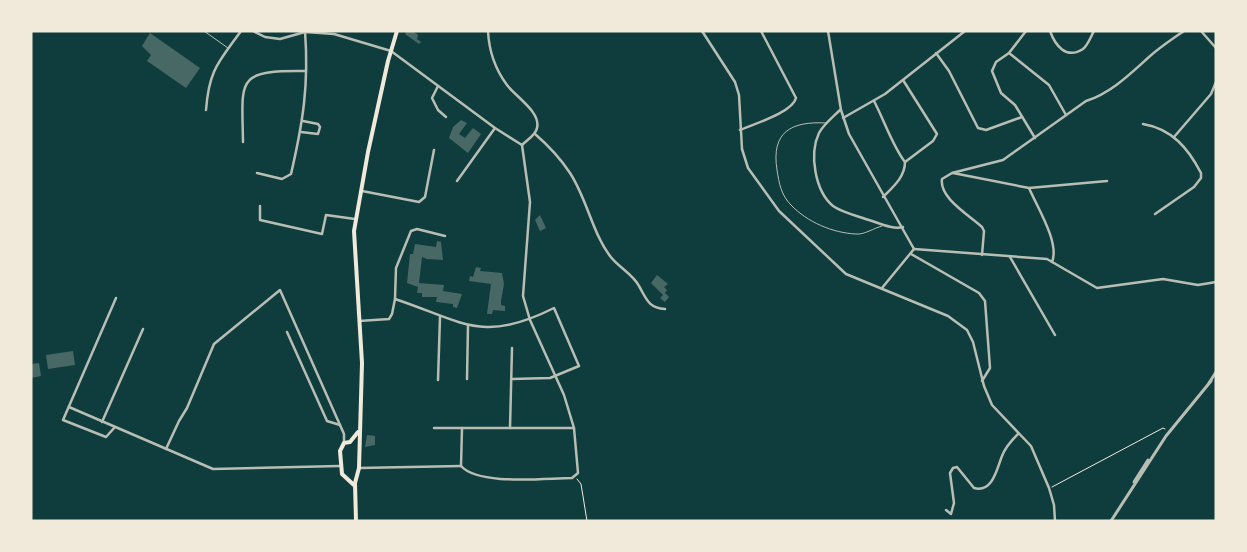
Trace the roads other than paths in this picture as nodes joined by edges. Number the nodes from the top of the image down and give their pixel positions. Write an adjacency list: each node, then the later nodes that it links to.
1 (204, 31): 16 (lane)
2 (241, 31): 16 (street)
3 (253, 31): 15 (street)
4 (397, 31): 18 (main road)
5 (488, 31): 38 (street)
6 (702, 31): 36 (street)
7 (761, 31): 36 (street)
8 (828, 31): 27 (street)
9 (965, 31): 20 (street)
10 (1026, 31): 19 (street)
11 (1050, 31): 12 (street)
12 (1094, 31)
13 (1184, 31): 28 (street)
14 (1201, 31): 17 (street)
15 (305, 32): 18 (street); 21 (street)
16 (229, 48): 26 (street)
17 (1216, 48)
18 (390, 51): 24 (street); 50 (main road)
19 (1009, 53): 28 (street); 30 (street)
20 (936, 54): 22 (street); 30 (street)
21 (306, 71): 32 (street); 41 (street)
22 (902, 80): 25 (street); 44 (street)
23 (1216, 82): 39 (street)
24 (438, 86): 29 (street); 35 (street)
25 (874, 101): 31 (street); 44 (street)
26 (206, 110)
27 (840, 110): 31 (street); 33 (street)
28 (1066, 115): 40 (street)
29 (446, 117)
30 (1022, 117): 40 (street)
31 (843, 118): 51 (street)
32 (302, 121): 37 (street); 37 (street)
33 (827, 123): 55 (street); 55 (lane)
34 (1143, 124): 39 (street)
35 (495, 128): 42 (street); 47 (street)
36 (740, 130): 64 (street)
37 (301, 132): 45 (street)
38 (535, 134): 42 (street); 67 (street)
39 (1174, 137): 53 (street)
40 (1035, 138): 46 (street)
41 (243, 142)
42 (522, 145): 70 (street)
43 (434, 150): 50 (street)
44 (905, 162): 51 (street)
45 (257, 173)
46 (952, 173): 49 (street); 60 (street)
47 (457, 181)
48 (1107, 181): 49 (street)
49 (1029, 188): 62 (street)
50 (360, 190): 54 (main road)
51 (883, 197): 56 (street)
52 (260, 206): 54 (street)
53 (1155, 214)
54 (355, 219): 69 (main road)
55 (884, 225): 56 (street)
56 (903, 227): 58 (street)
57 (445, 236): 66 (street)
58 (914, 249): 59 (street); 60 (street)
59 (911, 254): 64 (street); 81 (street)
60 (982, 254): 61 (street)
61 (1010, 257): 62 (street); 74 (street)
62 (1052, 262): 63 (street)
63 (1216, 282)
64 (881, 289): 81 (street)
65 (116, 298): 83 (street)
66 (395, 299): 68 (street); 69 (street)
67 (665, 309)
68 (440, 317): 71 (street); 80 (street)
69 (359, 320): 91 (main road)
70 (530, 320): 71 (street); 77 (street); 77 (street)
71 (468, 325): 79 (street)
72 (143, 329): 84 (street)
73 (286, 332): 85 (street)
74 (1055, 335)
75 (512, 348): 78 (street)
76 (1216, 372): 82 (street)
77 (556, 376): 78 (street); 90 (street)
78 (512, 378): 89 (street)
79 (467, 379)
80 (438, 380)
81 (982, 381): 93 (street)
82 (1211, 381): 92 (street); 92 (street)
83 (69, 407): 84 (street); 86 (street)
84 (102, 422): 86 (street)
85 (340, 424): 94 (street); 95 (street)
86 (114, 427): 95 (street)
87 (434, 428): 88 (street)
88 (462, 428): 89 (street); 98 (street)
89 (510, 428): 90 (street)
90 (574, 428): 98 (street)
91 (359, 430): 94 (main road); 96 (main road)
92 (1169, 430): 106 (street)
93 (1018, 434): 103 (street); 105 (street)
94 (348, 442): 96 (main road); 97 (main road)
95 (166, 449): 97 (street)
96 (358, 449): 99 (main road)
97 (339, 466): 101 (main road)
98 (461, 466): 99 (street)
99 (359, 468): 100 (main road)
100 (357, 476): 101 (main road); 102 (main road)
101 (348, 479): 102 (main road)
102 (356, 487): 104 (main road)
103 (946, 510)
104 (356, 521)
105 (1054, 521)
106 (1110, 521)

